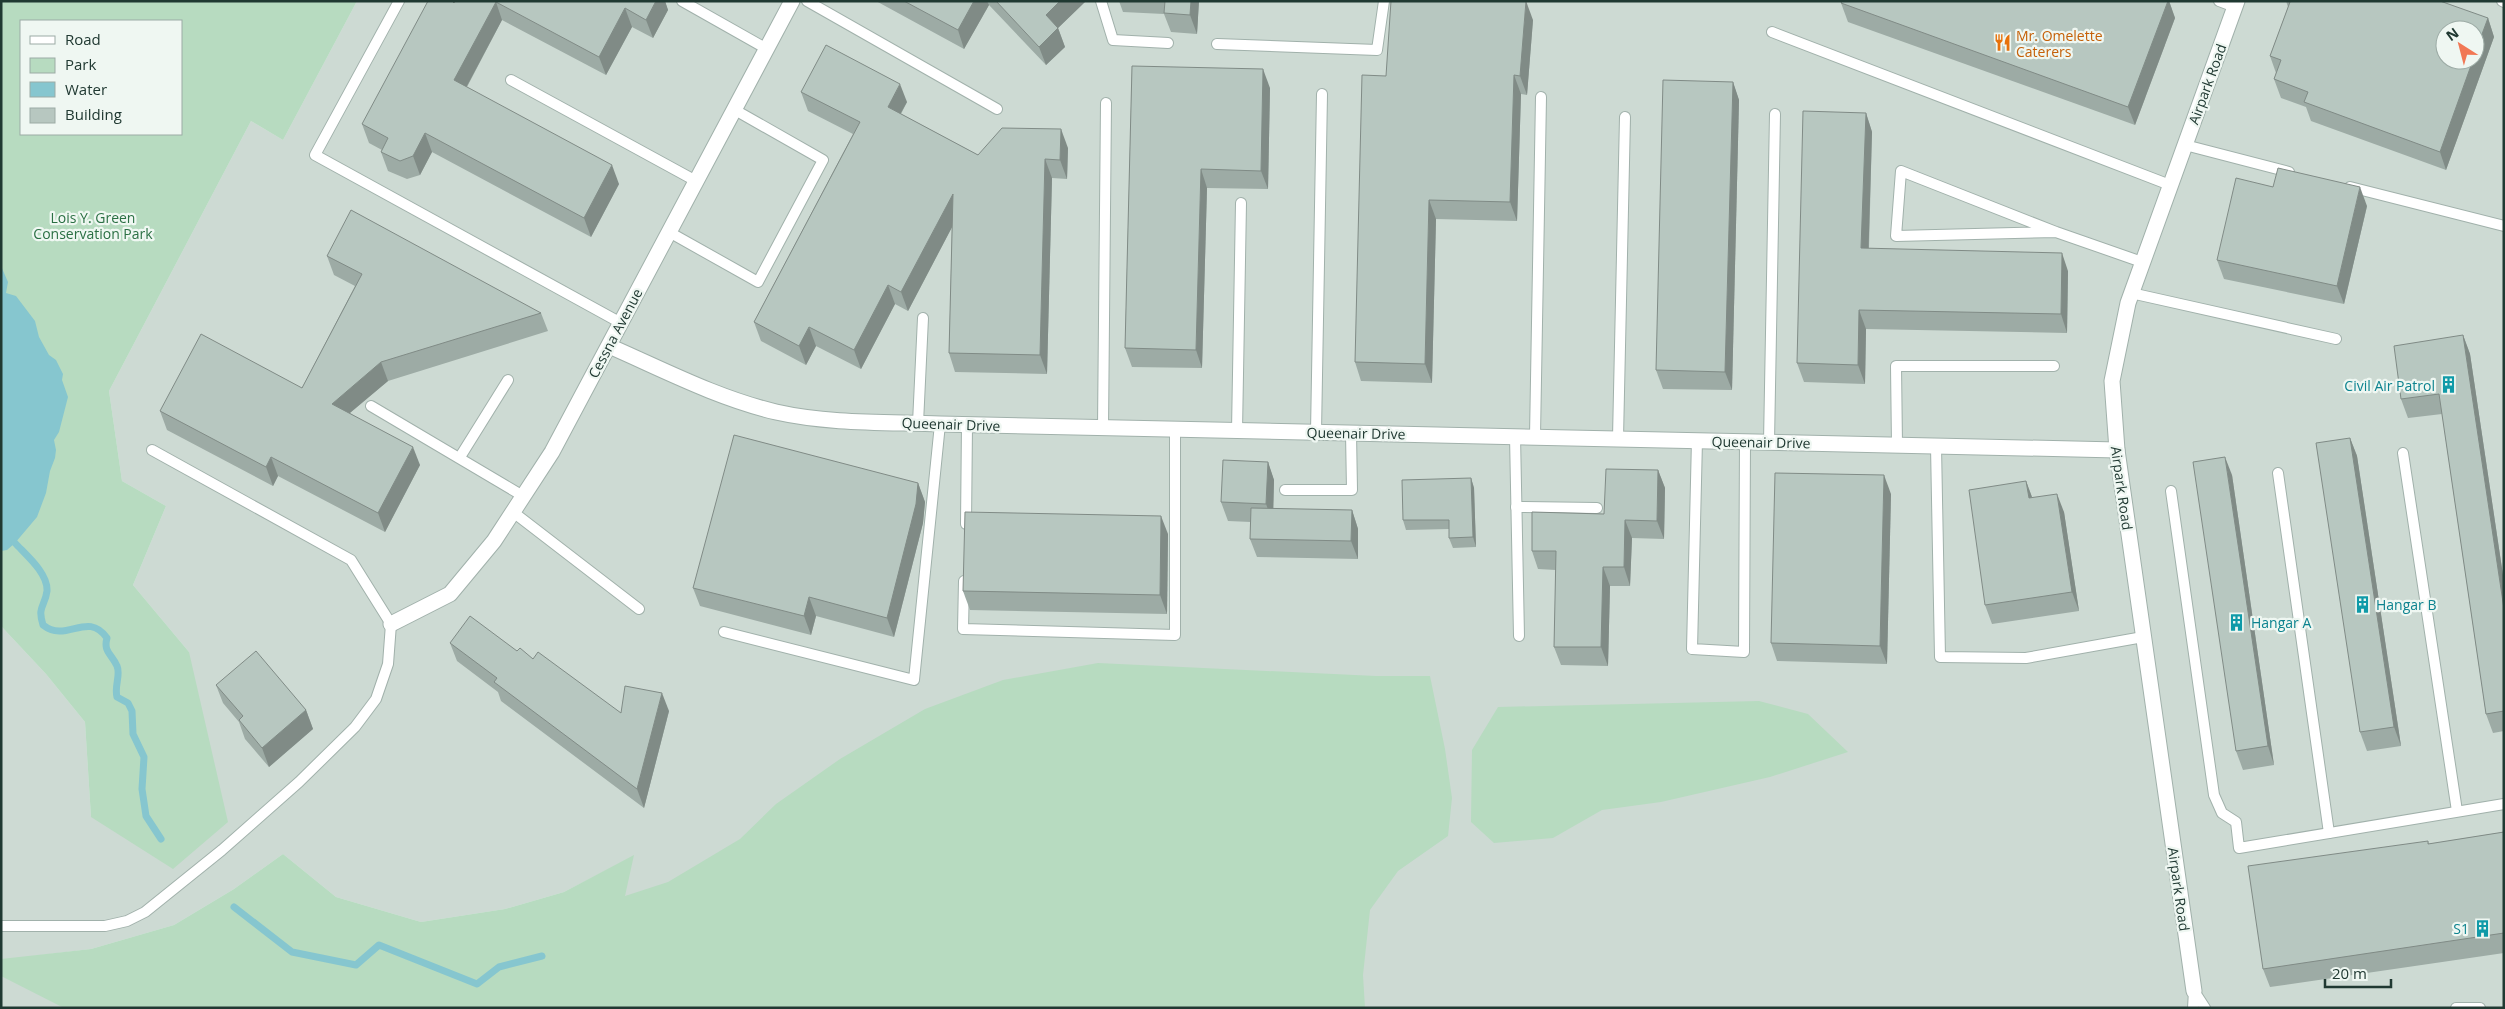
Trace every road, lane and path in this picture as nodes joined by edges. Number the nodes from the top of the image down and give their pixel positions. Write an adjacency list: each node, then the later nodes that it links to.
1 (399, 1): 33 (lane)
2 (682, 1): 12 (lane)
3 (792, 1): 12 (street, Cessna Avenue)
4 (807, 1): 17 (lane)
5 (1101, 1): 10 (lane)
6 (1384, 1): 11 (lane)
7 (2219, 1): 8 (lane)
8 (2236, 4): 21 (street, Airpark Road)
9 (1772, 32): 25 (lane)
10 (1168, 43)
11 (1217, 44)
12 (767, 49): 18 (street, Cessna Avenue)
13 (511, 80): 23 (lane)
14 (1322, 94): 45 (lane)
15 (1541, 97): 48 (lane)
16 (1106, 103): 42 (lane)
17 (997, 109)
18 (735, 110): 23 (street, Cessna Avenue); 28 (lane)
19 (1775, 114): 52 (lane)
20 (1625, 117): 49 (lane)
21 (2185, 145): 22 (lane); 25 (street, Airpark Road)
22 (2301, 174)
23 (696, 181): 28 (street, Cessna Avenue)
24 (2339, 184): 27 (lane)
25 (2170, 185): 30 (street, Airpark Road)
26 (1241, 202): 44 (lane)
27 (2504, 226)
28 (668, 232): 33 (street, Cessna Avenue)
29 (2056, 232): 29 (lane); 30 (lane)
30 (2142, 262): 31 (street, Airpark Road)
31 (2131, 293): 34 (lane); 56 (street, Airpark Road)
32 (923, 318): 39 (lane)
33 (621, 323): 35 (street, Cessna Avenue)
34 (2336, 339)
35 (609, 346): 39 (street, Queenair Drive); 62 (street, Cessna Avenue)
36 (2054, 366): 53 (lane)
37 (508, 380): 58 (lane)
38 (371, 406): 58 (lane)
39 (918, 423): 40 (street, Queenair Drive)
40 (940, 424): 41 (street, Queenair Drive); 70 (lane)
41 (967, 425): 42 (street, Queenair Drive); 66 (lane)
42 (1103, 428): 43 (street, Queenair Drive)
43 (1175, 429): 44 (street, Queenair Drive); 67 (lane)
44 (1237, 431): 45 (street, Queenair Drive)
45 (1316, 432): 46 (street, Queenair Drive)
46 (1351, 433): 47 (street, Queenair Drive); 60 (lane)
47 (1515, 436): 48 (street, Queenair Drive); 63 (lane)
48 (1535, 436): 49 (street, Queenair Drive)
49 (1618, 438): 50 (street, Queenair Drive)
50 (1697, 440): 51 (street, Queenair Drive); 51 (lane)
51 (1744, 441): 52 (street, Queenair Drive)
52 (1769, 442): 53 (street, Queenair Drive)
53 (1896, 445): 54 (street, Queenair Drive)
54 (1936, 446): 56 (street, Queenair Drive); 72 (lane)
55 (152, 450): 69 (lane)
56 (2117, 450): 72 (street, Airpark Road)
57 (2403, 453): 74 (lane)
58 (460, 457): 62 (lane)
59 (2278, 474): 75 (lane)
60 (1285, 490)
61 (2171, 491): 75 (lane)
62 (523, 496): 65 (street, Cessna Avenue)
63 (1516, 507): 64 (lane); 71 (lane)
64 (1597, 508)
65 (513, 512): 68 (lane); 69 (street, Cessna Avenue)
66 (966, 536)
67 (965, 573)
68 (639, 609)
69 (391, 624): 76 (lane)
70 (724, 632)
71 (1519, 636)
72 (2143, 637): 77 (street, Airpark Road)
73 (2504, 804): 74 (lane)
74 (2457, 812): 75 (lane)
75 (2329, 833)
76 (1, 926)
77 (2194, 991): 78 (lane); 79 (lane)
78 (2193, 1008)
79 (2205, 1008)
80 (2456, 1008): 81 (lane)
81 (2480, 1008)

